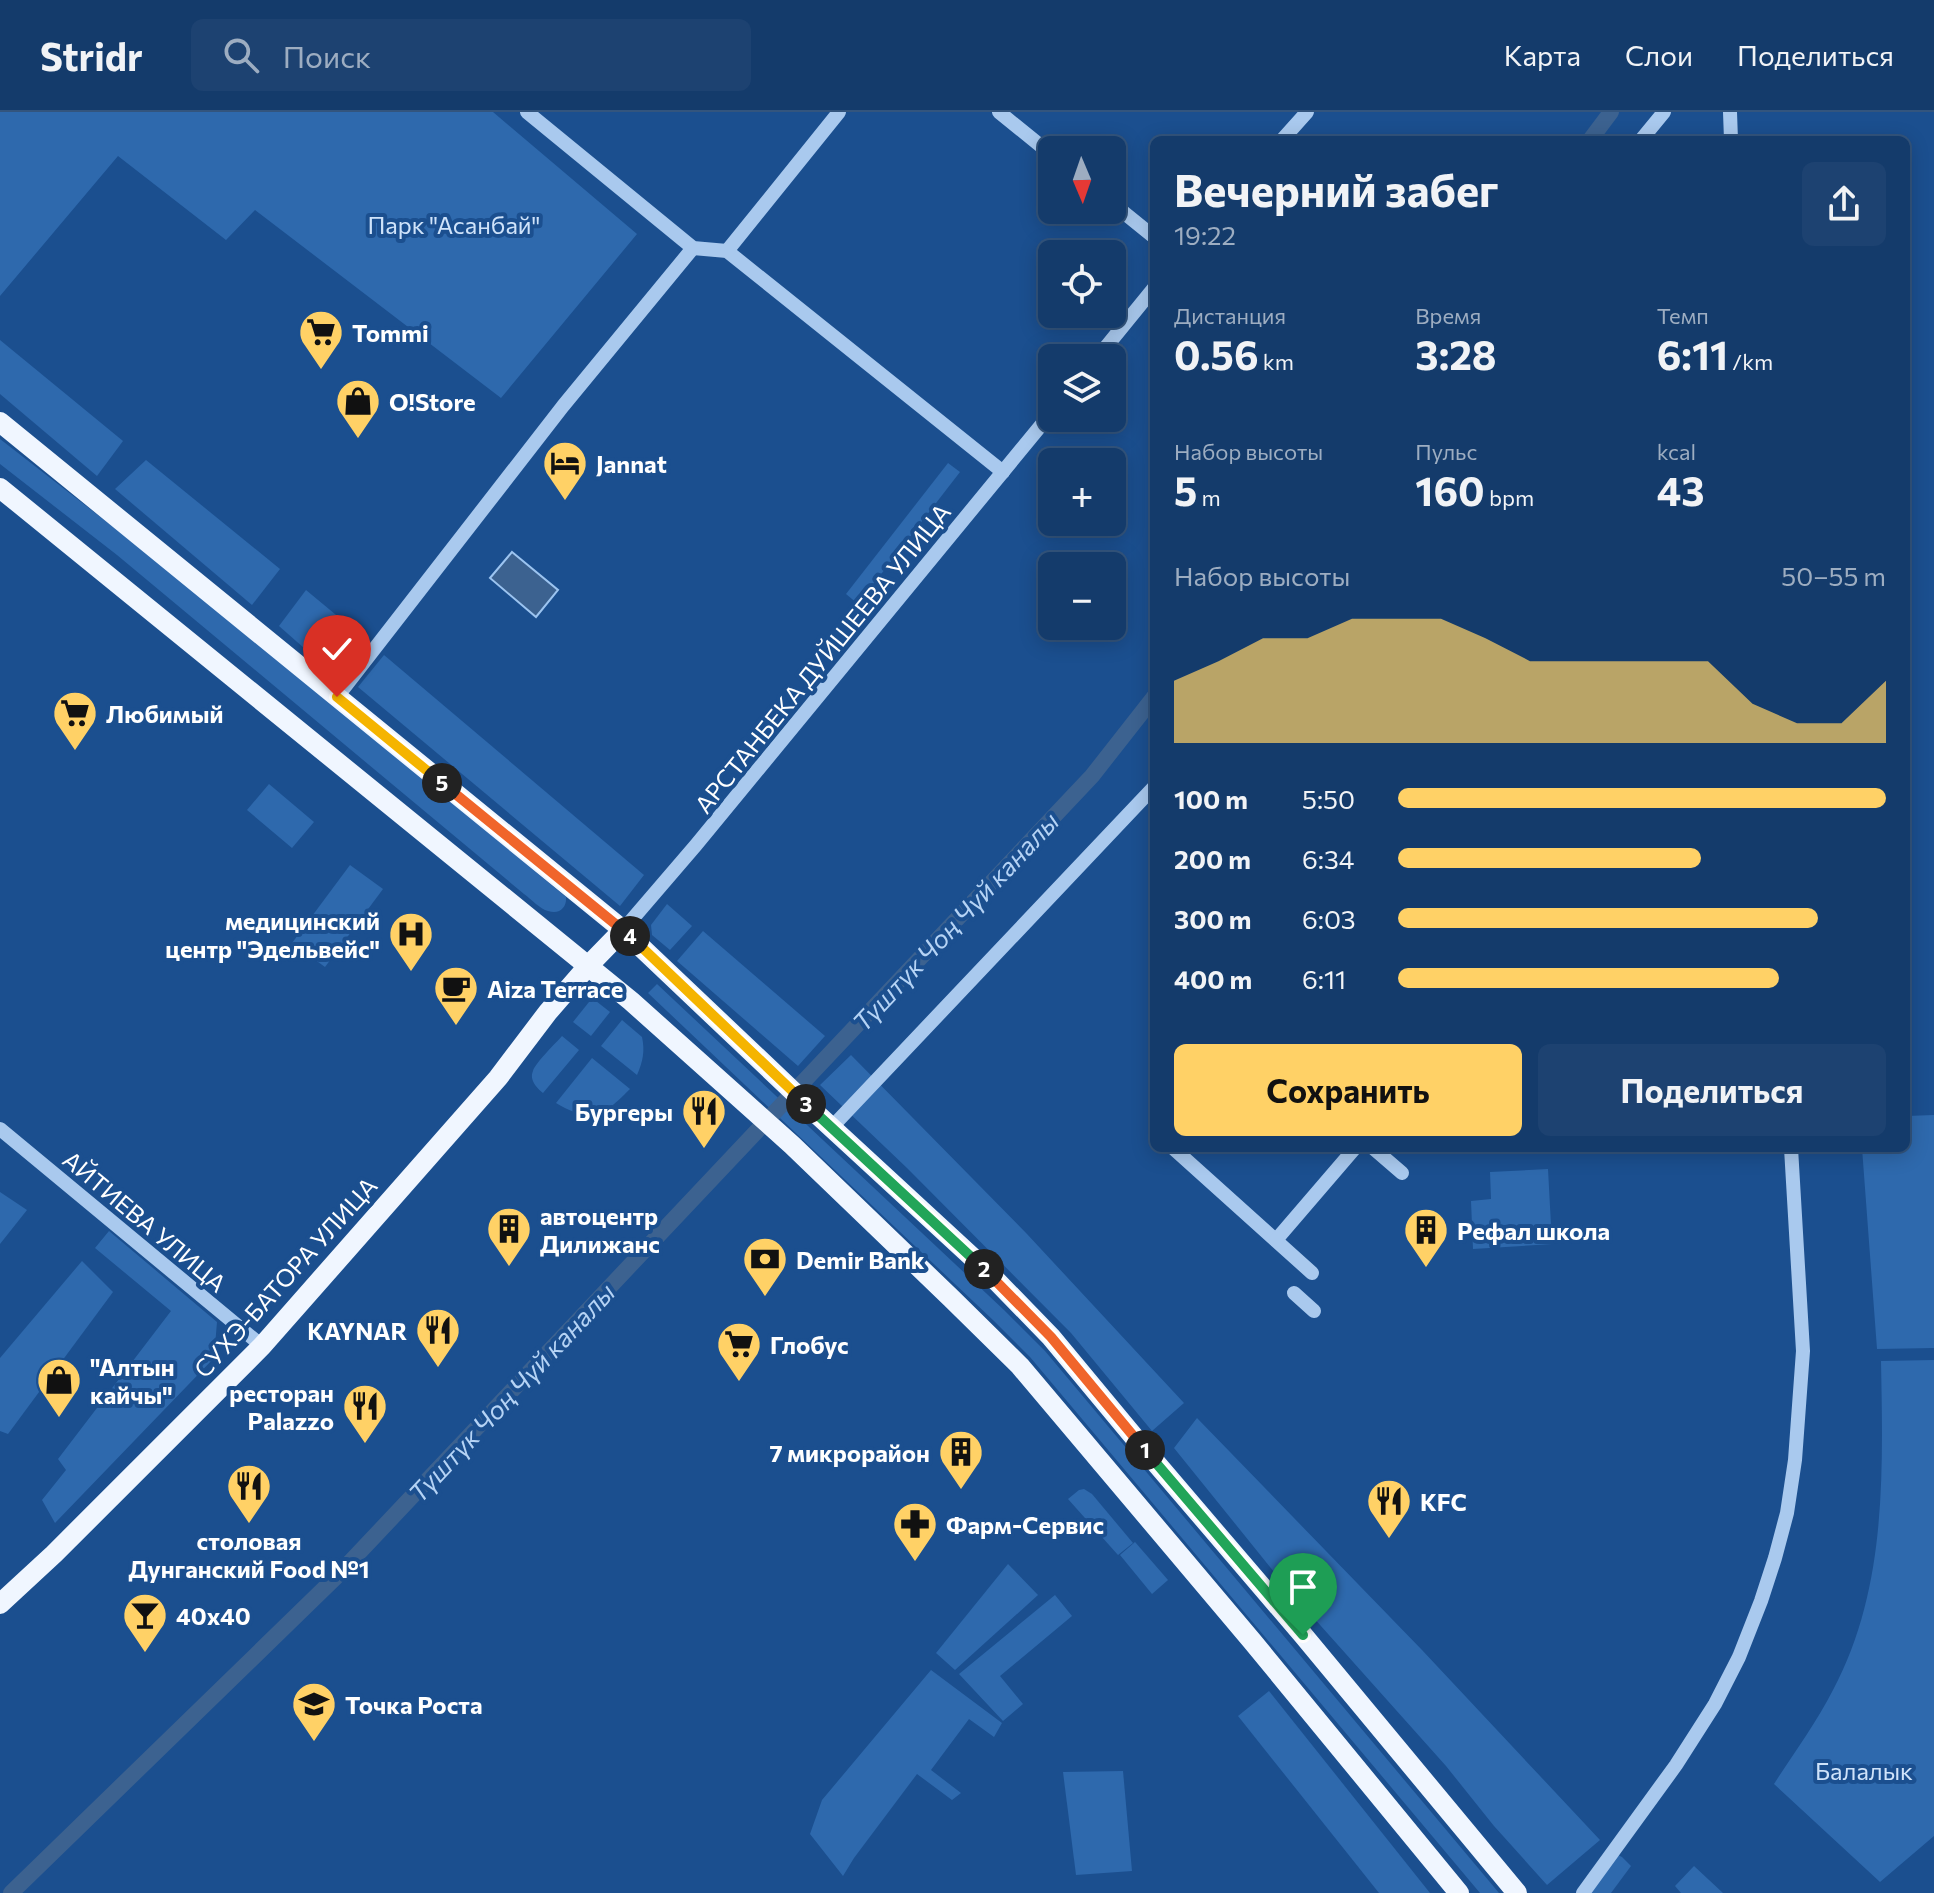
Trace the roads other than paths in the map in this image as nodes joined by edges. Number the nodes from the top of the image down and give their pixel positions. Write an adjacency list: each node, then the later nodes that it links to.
1 (527, 112): 13 (street)
2 (839, 112): 14 (street)
3 (999, 112): 10 (street)
4 (1307, 112): 7 (street)
5 (1664, 112): 8 (street)
6 (1730, 112): 9 (street)
7 (1286, 136)
8 (1644, 136)
9 (1731, 136)
10 (1038, 144)
11 (1126, 214): 12 (street)
12 (1150, 234)
13 (693, 248): 14 (street); 21 (street)
14 (727, 251): 19 (street)
15 (1150, 293): 16 (street)
16 (1108, 344)
17 (0, 422): 21 (main road)
18 (1038, 429): 19 (street, АРСТАНБЕКА ДУЙШЕЕВА УЛИЦА)
19 (1003, 472): 23 (street, АРСТАНБЕКА ДУЙШЕЕВА УЛИЦА)
20 (0, 488): 24 (main road)
21 (337, 697): 23 (main road)
22 (1150, 791): 25 (street)
23 (623, 930): 24 (main road, СУХЭ-БАТОРА УЛИЦА); 25 (main road)
24 (588, 966): 36 (main road, СУХЭ-БАТОРА УЛИЦА); 38 (main road)
25 (825, 1122): 39 (main road)
26 (0, 1129): 36 (street, АЙТИЕВА УЛИЦА)
27 (1177, 1152): 32 (street)
28 (1352, 1152): 32 (street)
29 (1378, 1152): 31 (street)
30 (1791, 1152): 40 (street)
31 (1402, 1173)
32 (1276, 1240): 33 (street)
33 (1312, 1273)
34 (1294, 1293): 35 (street)
35 (1314, 1311)
36 (262, 1346): 37 (main road, СУХЭ-БАТОРА УЛИЦА)
37 (0, 1604)
38 (1459, 1893)
39 (1517, 1893)
40 (1583, 1893)

